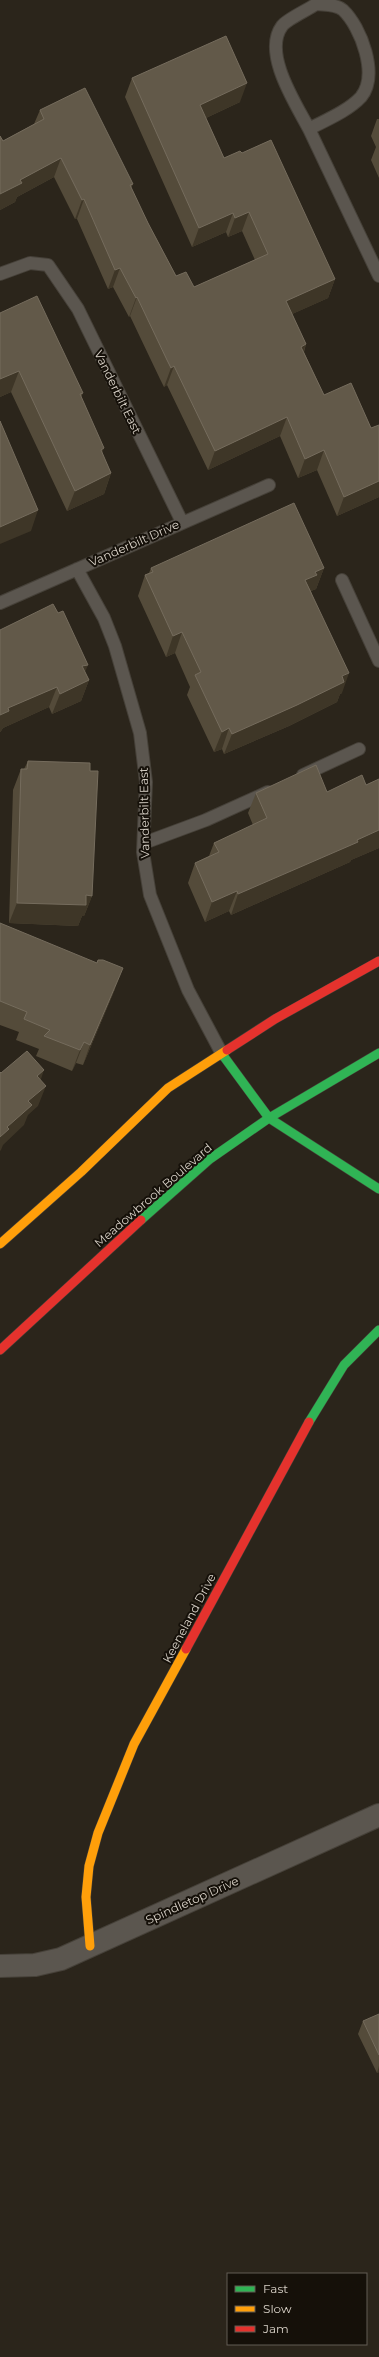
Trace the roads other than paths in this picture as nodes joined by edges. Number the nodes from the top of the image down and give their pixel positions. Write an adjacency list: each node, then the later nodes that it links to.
1 (309, 128): 1 (lane); 3 (lane)
2 (0, 274): 5 (lane, Vanderbilt East)
3 (379, 276)
4 (269, 484): 5 (lane, Vanderbilt Drive)
5 (182, 522): 6 (lane, Vanderbilt Drive)
6 (77, 569): 8 (lane, Vanderbilt Drive); 13 (lane, Vanderbilt East)
7 (342, 580): 9 (lane)
8 (0, 603)
9 (379, 661)
10 (359, 749): 11 (lane)
11 (290, 782)
12 (276, 788): 13 (lane)
13 (144, 843): 16 (lane, Vanderbilt East)
14 (379, 961): 16 (main road)
15 (379, 1053): 17 (main road, Meadowbrook Boulevard)
16 (222, 1054): 17 (main road); 19 (main road)
17 (269, 1118): 18 (main road); 21 (main road, Meadowbrook Boulevard)
18 (379, 1189)
19 (0, 1244)
20 (379, 1330): 23 (main road, Keeneland Drive)
21 (0, 1350)
22 (379, 1815): 23 (street, Spindletop Drive)
23 (90, 1946): 24 (street, Spindletop Drive)
24 (0, 1966)

